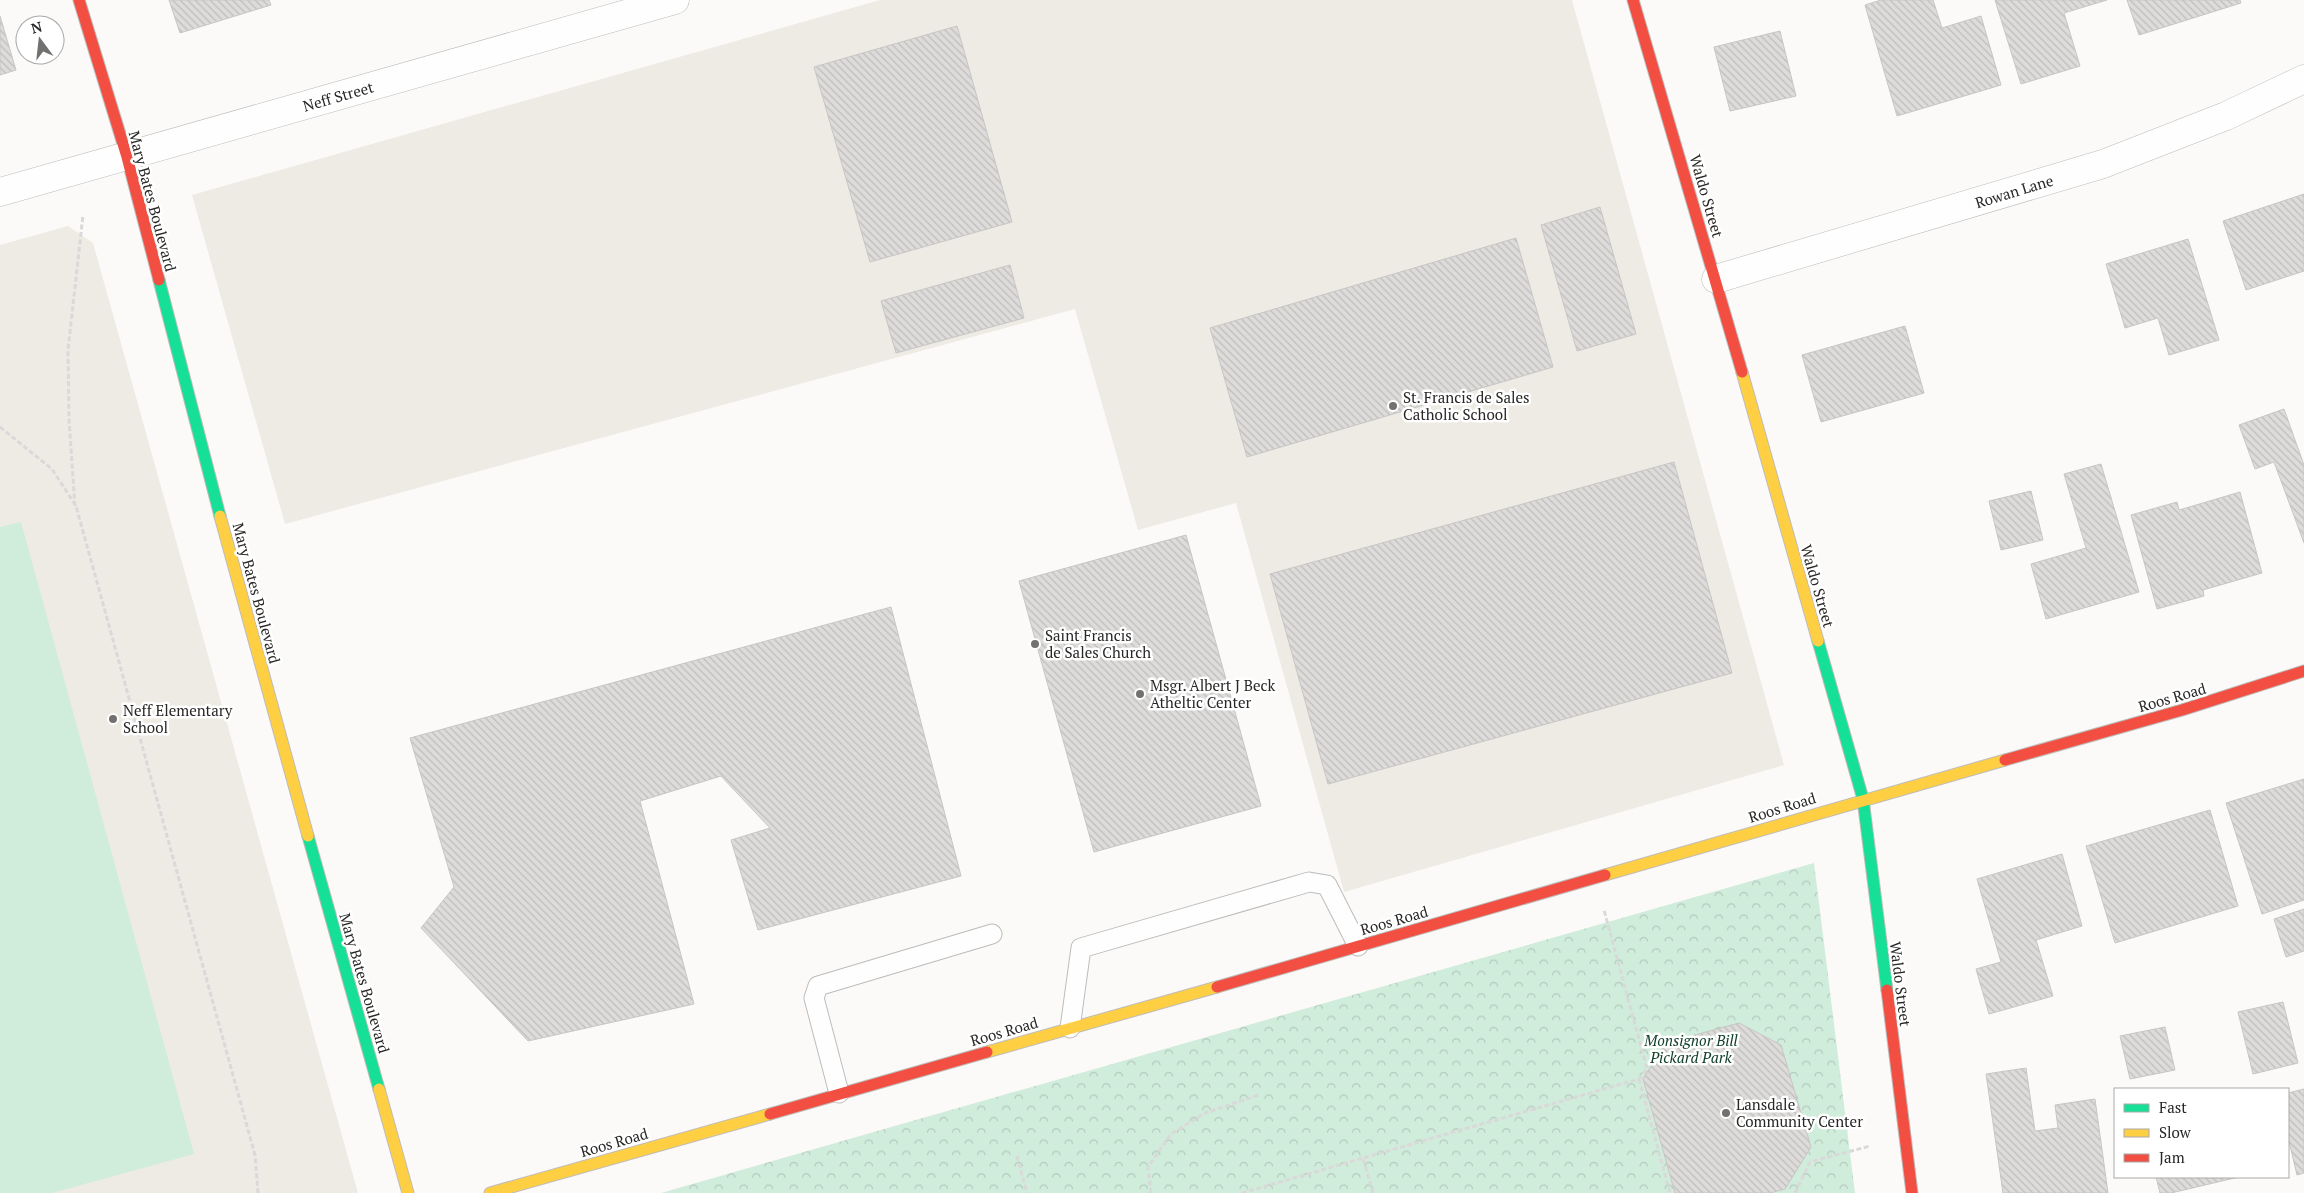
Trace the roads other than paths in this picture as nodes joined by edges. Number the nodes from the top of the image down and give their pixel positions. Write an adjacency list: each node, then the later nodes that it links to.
1 (79, 0): 5 (street, Mary Bates Boulevard)
2 (675, 0): 5 (street, Neff Street)
3 (1633, 0): 7 (street, Waldo Street)
4 (2304, 79): 7 (street, Rowan Lane)
5 (127, 156): 6 (street, Neff Street); 14 (street, Mary Bates Boulevard)
6 (0, 192)
7 (1716, 279): 9 (street, Waldo Street)
8 (2304, 671): 9 (street, Roos Road)
9 (1863, 799): 11 (street, Roos Road); 16 (street, Waldo Street)
10 (992, 934): 13 (lane)
11 (1358, 946): 12 (street, Roos Road); 12 (lane)
12 (1070, 1028): 13 (street, Roos Road)
13 (839, 1093): 15 (street, Roos Road)
14 (408, 1193)
15 (490, 1193)
16 (1912, 1193)

